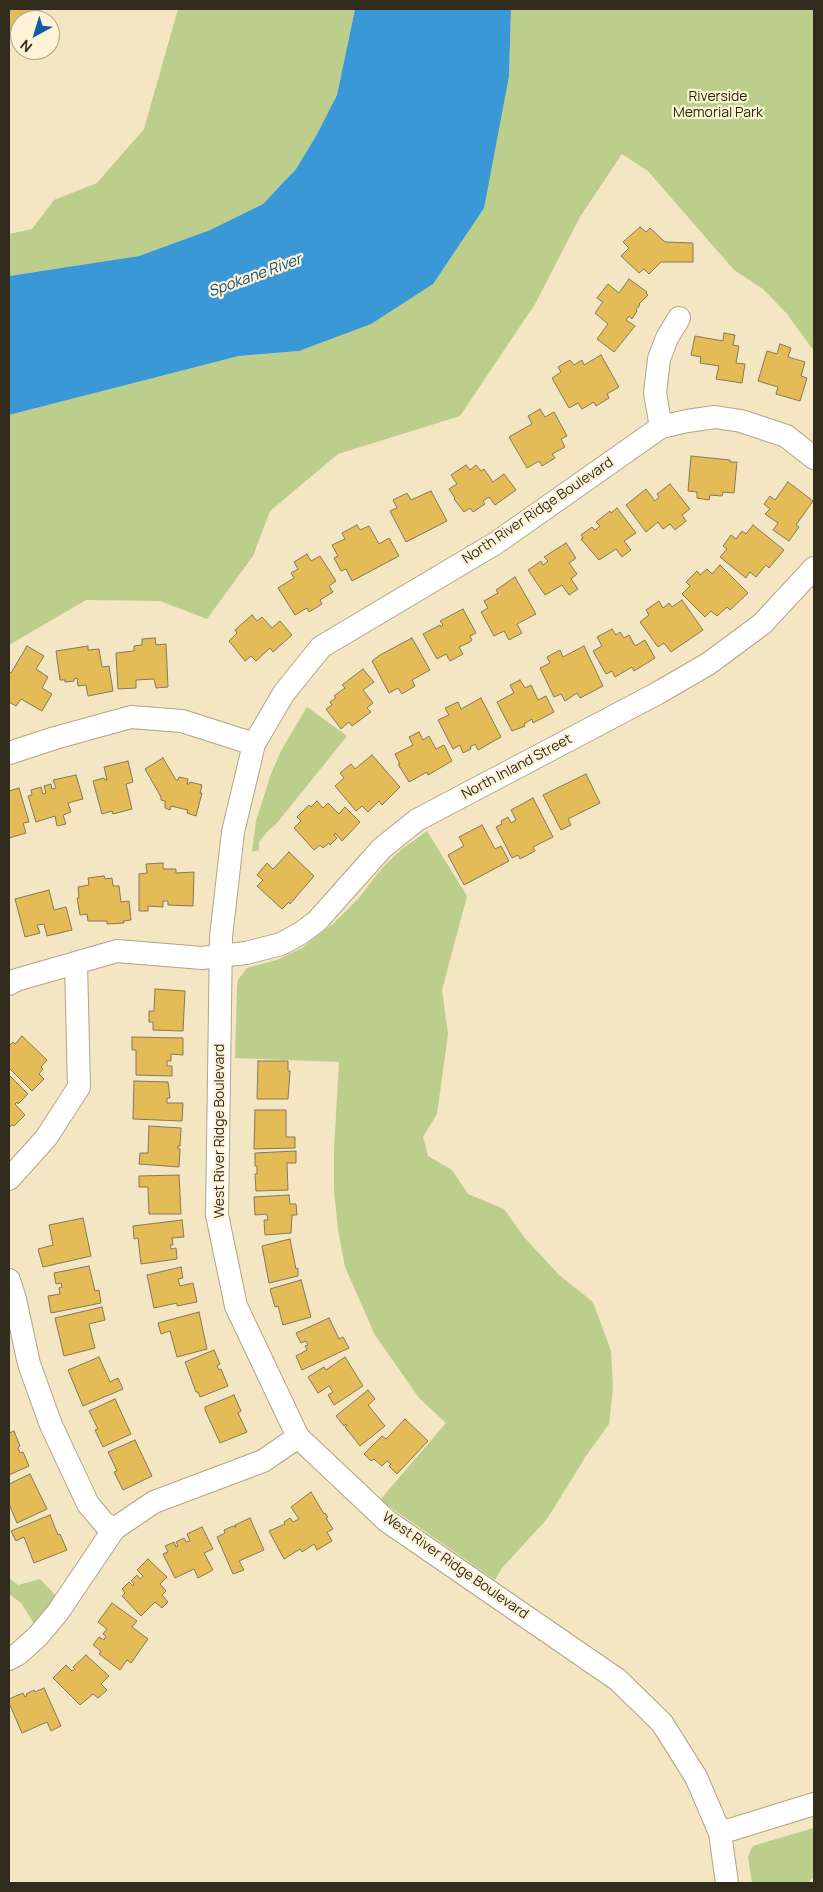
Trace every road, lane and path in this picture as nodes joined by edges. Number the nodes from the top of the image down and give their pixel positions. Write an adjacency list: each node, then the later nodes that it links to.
1 (679, 318): 2 (street)
2 (661, 427): 3 (street, North River Ridge Boulevard); 5 (street, North River Ridge Boulevard)
3 (814, 458)
4 (814, 568): 7 (street, North Inland Street)
5 (254, 744): 6 (street); 7 (street, West River Ridge Boulevard)
6 (9, 752)
7 (220, 956): 8 (street, North Inland Street); 12 (street, West River Ridge Boulevard)
8 (76, 963): 9 (street, North Inland Street); 10 (street)
9 (9, 984)
10 (9, 1179)
11 (9, 1280): 13 (street)
12 (298, 1437): 13 (street); 16 (street, West River Ridge Boulevard)
13 (114, 1529): 14 (street)
14 (9, 1659)
15 (814, 1804): 16 (street)
16 (720, 1833): 17 (street, West River Ridge Boulevard)
17 (727, 1883)

